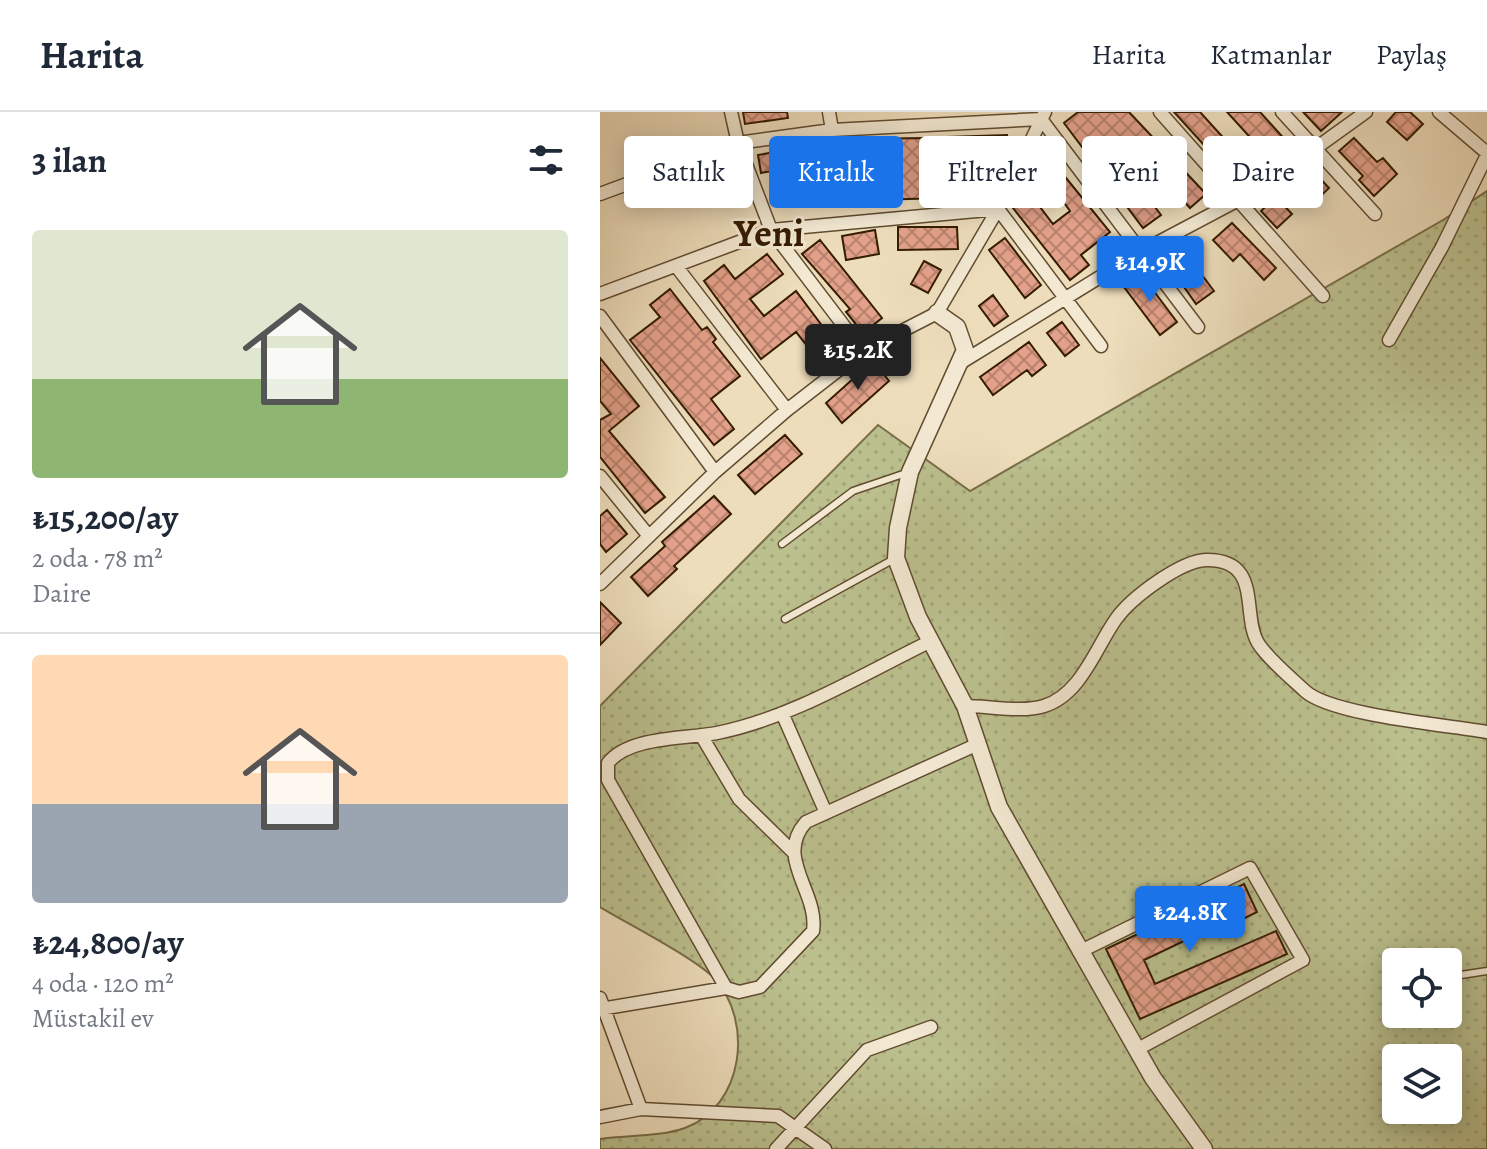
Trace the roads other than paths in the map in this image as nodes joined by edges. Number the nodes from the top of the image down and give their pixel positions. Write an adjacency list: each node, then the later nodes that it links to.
1 (731, 112): 9 (street)
2 (829, 112): 8 (street)
3 (1160, 112): 15 (street)
4 (1282, 112): 10 (street)
5 (1366, 112): 12 (street)
6 (1439, 112): 13 (street)
7 (1043, 116): 8 (street); 21 (street); 24 (street)
8 (832, 130): 11 (street)
9 (736, 136)
10 (1304, 136)
11 (753, 141)
12 (1323, 144)
13 (1487, 154): 32 (street)
14 (1323, 157): 22 (street)
15 (1203, 161)
16 (753, 183): 23 (street)
17 (624, 185): 18 (street)
18 (600, 194)
19 (1222, 208): 24 (street)
20 (1244, 208): 27 (street)
21 (998, 209): 23 (street); 28 (street); 29 (street)
22 (1375, 214)
23 (771, 230): 25 (street); 34 (street)
24 (1142, 251): 28 (street); 31 (street)
25 (676, 266): 26 (street); 36 (street)
26 (600, 294)
27 (1323, 296)
28 (1067, 298): 33 (street); 35 (street)
29 (937, 313): 34 (street); 35 (street)
30 (600, 316): 37 (street)
31 (1198, 327)
32 (1389, 340)
33 (1101, 346)
34 (863, 351): 36 (street)
35 (962, 362): 38 (street)
36 (787, 410): 37 (street)
37 (715, 472): 40 (street)
38 (910, 472): 41 (lane); 42 (street)
39 (600, 476): 40 (street)
40 (648, 535): 43 (street)
41 (782, 544)
42 (896, 558): 44 (lane); 45 (street)
43 (600, 584)
44 (785, 619)
45 (931, 641): 46 (street); 47 (street)
46 (965, 706): 48 (street); 50 (street)
47 (782, 713): 49 (street); 51 (street)
48 (1487, 732)
49 (701, 735): 52 (street); 56 (street)
50 (978, 744): 51 (street); 53 (street)
51 (826, 813): 52 (street)
52 (793, 852): 56 (street)
53 (1079, 952): 59 (street); 59 (street)
54 (1487, 971): 55 (lane)
55 (1462, 975)
56 (726, 988): 57 (street)
57 (601, 1005): 60 (street)
58 (931, 1027): 62 (street)
59 (1136, 1050): 65 (street)
60 (641, 1109): 61 (street); 62 (street)
61 (600, 1117)
62 (797, 1128): 63 (street); 64 (street)
63 (776, 1149)
64 (825, 1149)
65 (1204, 1149)

